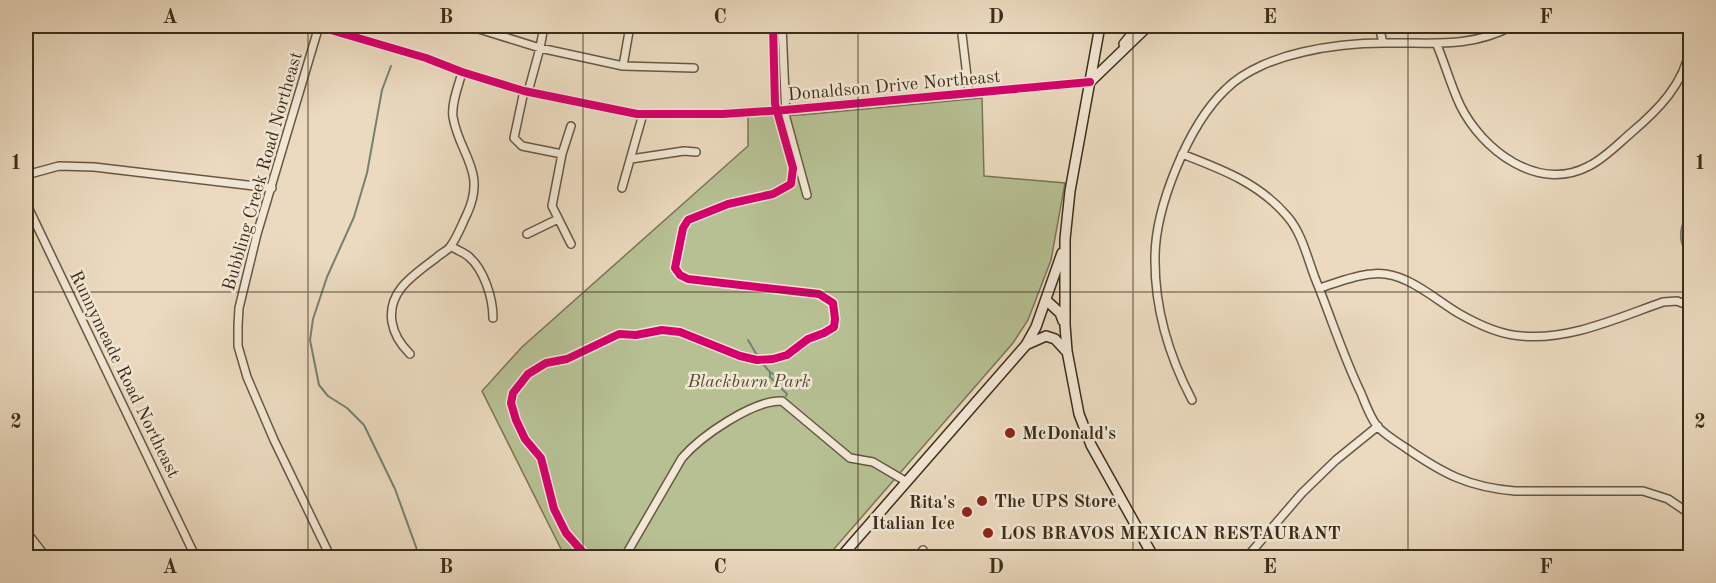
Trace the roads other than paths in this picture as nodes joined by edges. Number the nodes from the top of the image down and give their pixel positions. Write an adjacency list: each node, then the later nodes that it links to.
1 (318, 26): 19 (street, Donaldson Drive Northeast); 31 (street, Bubbling Creek Road Northeast)
2 (470, 26): 14 (street)
3 (544, 26): 14 (street)
4 (630, 26): 17 (street)
5 (782, 26): 23 (street)
6 (961, 26): 22 (street)
7 (1100, 26): 20 (main road)
8 (1139, 26): 16 (main road)
9 (1148, 26): 16 (main road)
10 (1379, 26): 12 (street)
11 (1512, 26): 13 (street)
12 (1383, 43): 13 (street); 28 (street)
13 (1437, 45): 15 (street)
14 (540, 48): 17 (street); 21 (street)
15 (1690, 48)
16 (1118, 53): 20 (main road)
17 (623, 66): 18 (street)
18 (694, 69)
19 (462, 72): 21 (street, Donaldson Drive Northeast); 39 (street)
20 (1090, 82): 22 (street, Donaldson Drive Northeast); 37 (main road)
21 (526, 91): 24 (street, Donaldson Drive Northeast); 27 (street)
22 (969, 93): 23 (street, Donaldson Drive Northeast)
23 (785, 110): 24 (street, Donaldson Drive Northeast); 33 (street)
24 (643, 114): 29 (street)
25 (571, 126): 27 (street)
26 (696, 152): 29 (street)
27 (562, 154): 35 (street)
28 (1182, 154): 40 (street); 48 (street)
29 (631, 159): 32 (street)
30 (26, 175): 31 (street)
31 (272, 188): 56 (street, Bubbling Creek Road Northeast)
32 (622, 188)
33 (807, 195)
34 (26, 203): 55 (street, Runnymeade Road Northeast)
35 (558, 219): 36 (street); 38 (street)
36 (527, 234)
37 (1065, 239): 41 (main road); 44 (main road)
38 (571, 244)
39 (451, 246): 43 (street); 47 (street)
40 (1320, 288): 42 (street); 49 (street)
41 (1046, 300): 44 (main road); 45 (main road)
42 (1690, 306)
43 (494, 318)
44 (1065, 326): 46 (main road)
45 (1026, 345): 46 (main road); 50 (main road)
46 (1066, 351): 60 (main road)
47 (410, 354)
48 (1192, 400)
49 (1378, 426): 51 (street); 61 (street)
50 (907, 482): 57 (street); 58 (main road)
51 (1690, 514)
52 (26, 532): 54 (street)
53 (922, 550): 59 (street)
54 (46, 558)
55 (196, 558)
56 (331, 558)
57 (624, 558)
58 (840, 558)
59 (916, 558)
60 (1155, 558)
61 (1246, 558)

